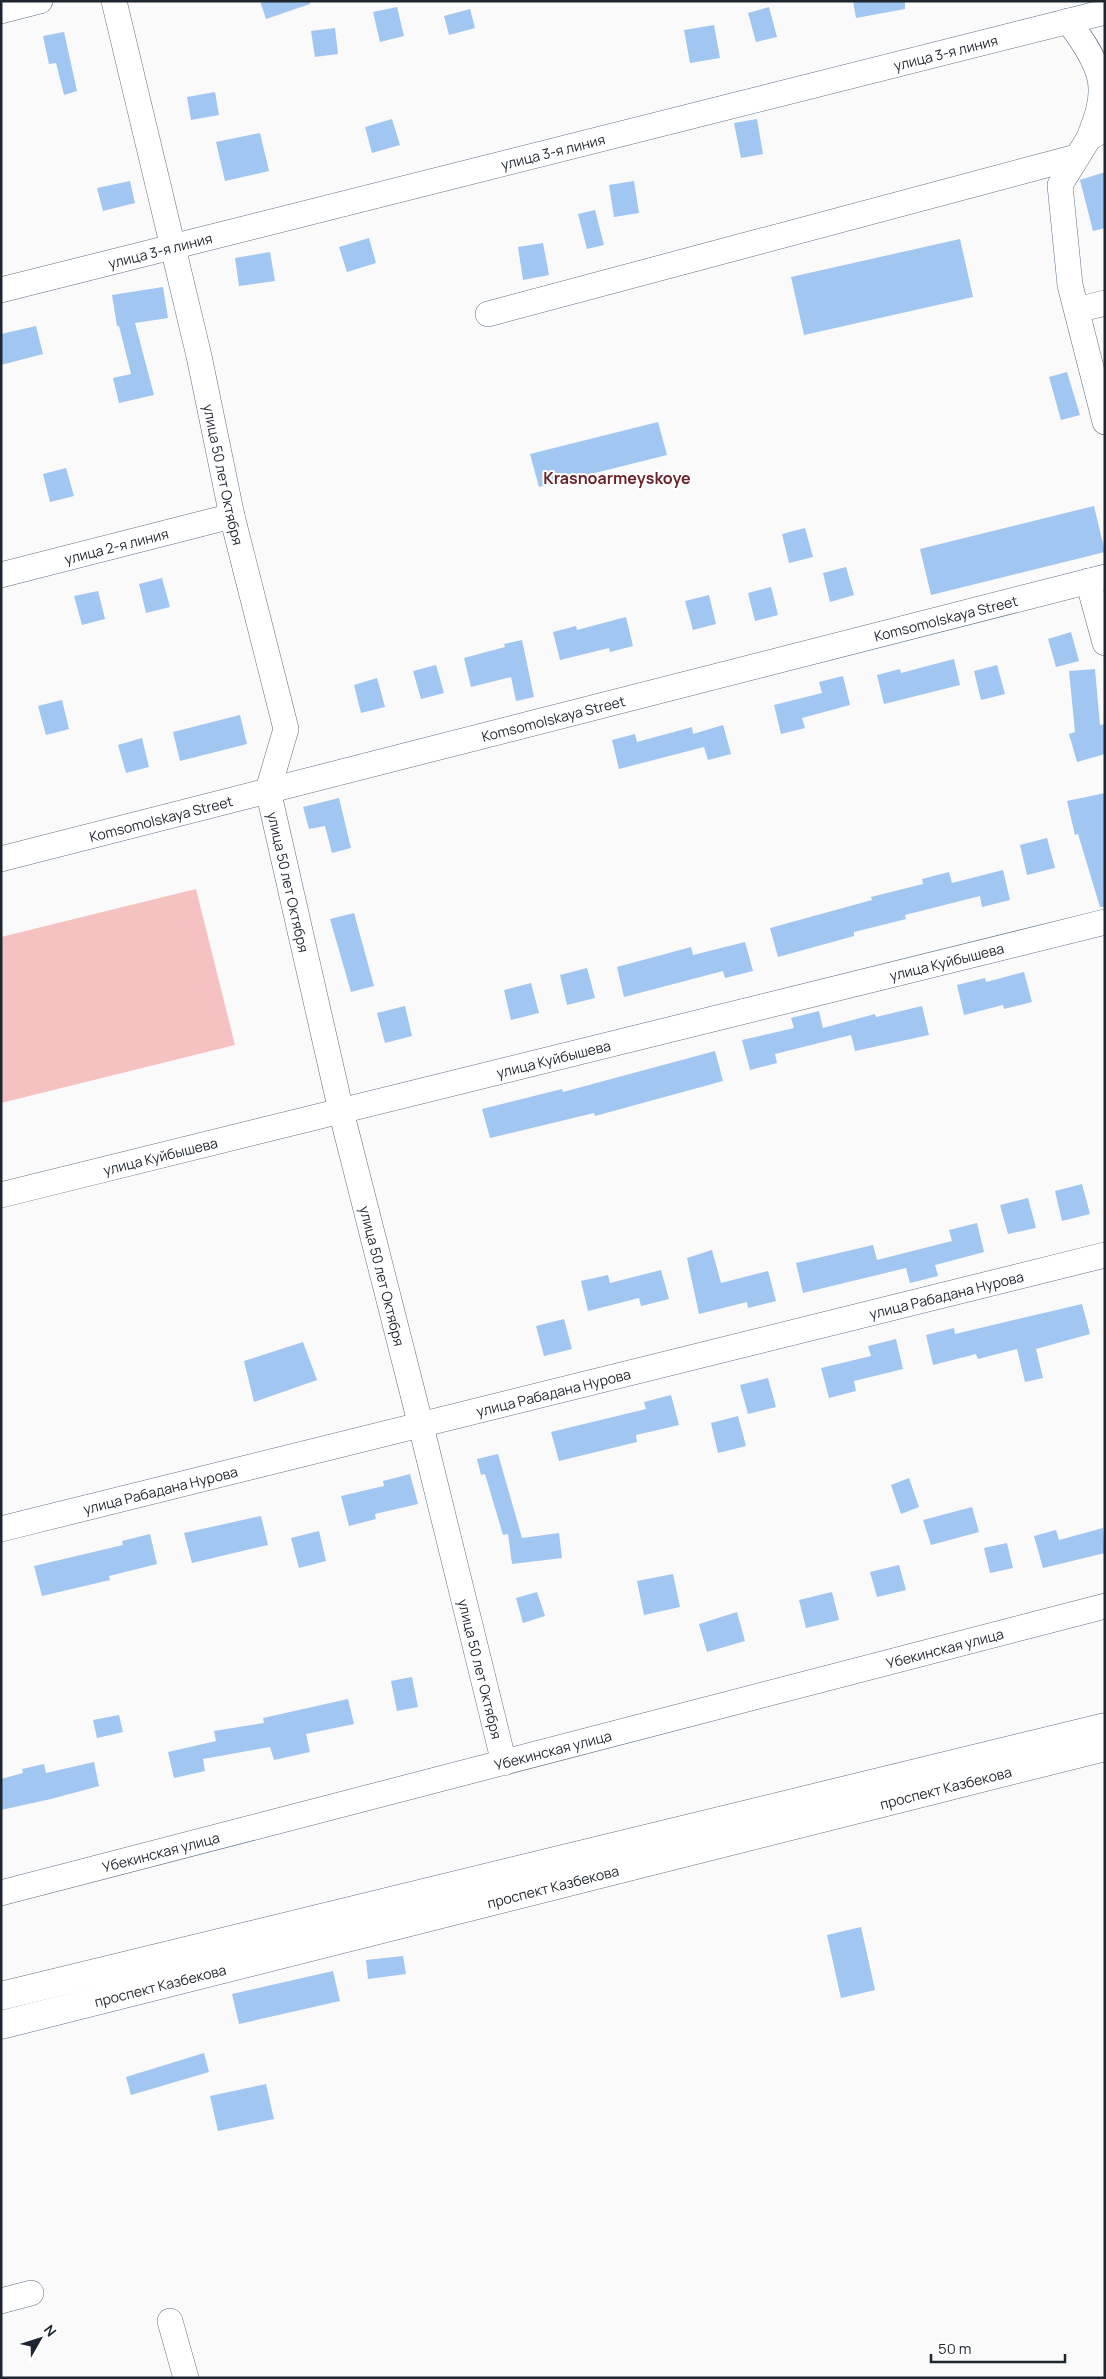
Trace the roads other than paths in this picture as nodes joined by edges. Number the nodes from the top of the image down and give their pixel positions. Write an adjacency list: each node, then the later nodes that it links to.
1 (40, 1): 3 (street)
2 (114, 1): 7 (street, улица 50 лет Октября)
3 (1, 11)
4 (1105, 12): 5 (street, улица 3-я линия)
5 (1068, 21): 6 (street); 7 (street, улица 3-я линия)
6 (1090, 141): 10 (street); 11 (street)
7 (172, 247): 8 (street, улица 3-я линия); 13 (street, улица 50 лет Октября)
8 (1, 290)
9 (1105, 304): 10 (street)
10 (1077, 310): 12 (street)
11 (488, 314)
12 (1105, 422)
13 (232, 516): 14 (street, улица 2-я линия); 17 (street, улица 50 лет Октября)
14 (1, 575)
15 (1096, 579): 16 (street); 17 (street, Komsomolskaya Street)
16 (1105, 643)
17 (268, 790): 18 (street, Komsomolskaya Street); 20 (street, улица 50 лет Октября)
18 (1, 858)
19 (1105, 922): 20 (street, улица Куйбышева)
20 (341, 1111): 21 (street, улица Куйбышева); 23 (street, улица 50 лет Октября)
21 (1, 1195)
22 (1105, 1254): 23 (street, улица Рабадана Нурова)
23 (421, 1426): 24 (street, улица Рабадана Нурова); 28 (street, улица 50 лет Октября)
24 (1, 1529)
25 (1105, 1606): 28 (street, Убекинская улица)
26 (1105, 1727): 30 (highway, проспект Казбекова)
27 (1105, 1746): 31 (highway, проспект Казбекова)
28 (504, 1763): 29 (street, Убекинская улица)
29 (1, 1893)
30 (1, 1996)
31 (1, 2025)
32 (31, 2292): 33 (street)
33 (1, 2301)
34 (170, 2321): 35 (street)
35 (186, 2378)

